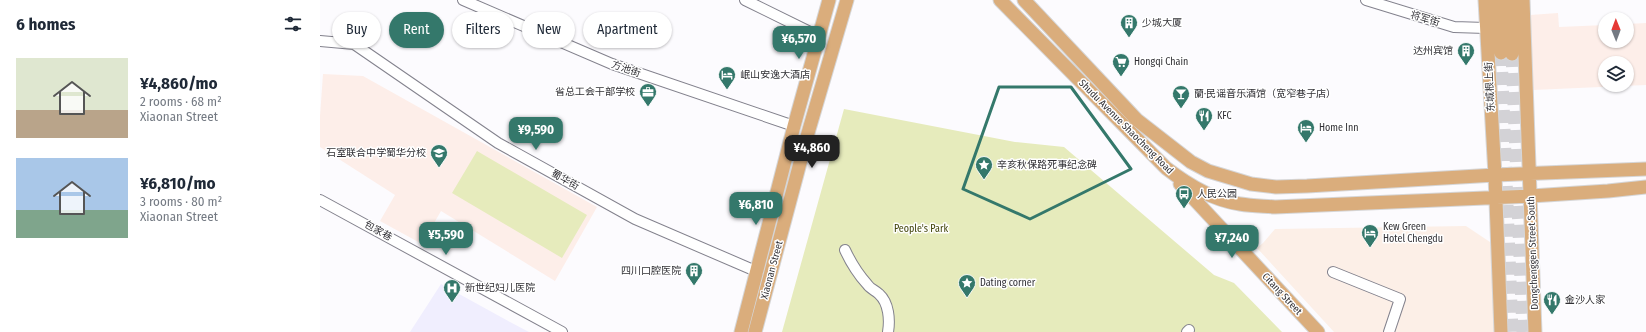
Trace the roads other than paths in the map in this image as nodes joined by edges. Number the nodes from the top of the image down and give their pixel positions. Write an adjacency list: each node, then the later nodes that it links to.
1 (463, 0): 15 (street, 方池街)
2 (745, 0): 13 (street)
3 (829, 0): 13 (main road, Xiaonan Street)
4 (847, 0): 33 (main road, Xiaonan Street)
5 (1000, 0): 17 (main road, Shudu Avenue Shaocheng Road)
6 (1024, 0): 21 (main road, Shudu Avenue Shaocheng Road)
7 (1366, 0): 12 (street, 将军街)
8 (1485, 0): 12 (main road, 东城根上街)
9 (1498, 0): 10 (main road, 东城根上街)
10 (1510, 0)
11 (1523, 0): 20 (main road)
12 (1486, 28): 21 (main road, 东城根上街)
13 (818, 36): 15 (main road, Xiaonan Street)
14 (320, 41): 29 (street, 蜀华街)
15 (794, 126): 29 (main road, Xiaonan Street)
16 (1646, 164): 19 (main road)
17 (1166, 168): 26 (main road, Shudu Avenue Shaocheng Road); 35 (main road, Citang Street)
18 (1646, 169): 19 (main road)
19 (1606, 170): 20 (main road, Shudu Avenue Shaocheng Road)
20 (1530, 173): 21 (main road, Shudu Avenue Shaocheng Road); 25 (main road, Dongchenggen Street South)
21 (1495, 175): 26 (main road)
22 (1646, 187): 23 (main road)
23 (1608, 192): 24 (main road); 25 (main road, Shudu Avenue Shaocheng Road)
24 (1646, 192)
25 (1531, 196): 26 (main road, Shudu Avenue Shaocheng Road); 38 (main road, Dongchenggen Street South)
26 (1494, 197): 37 (main road)
27 (320, 200): 31 (street, 包家巷)
28 (845, 250): 34 (street)
29 (758, 272): 32 (main road, Xiaonan Street)
30 (1333, 272): 36 (street)
31 (562, 332)
32 (741, 332)
33 (755, 332)
34 (888, 332)
35 (1318, 332)
36 (1389, 332)
37 (1501, 332)
38 (1535, 332)

